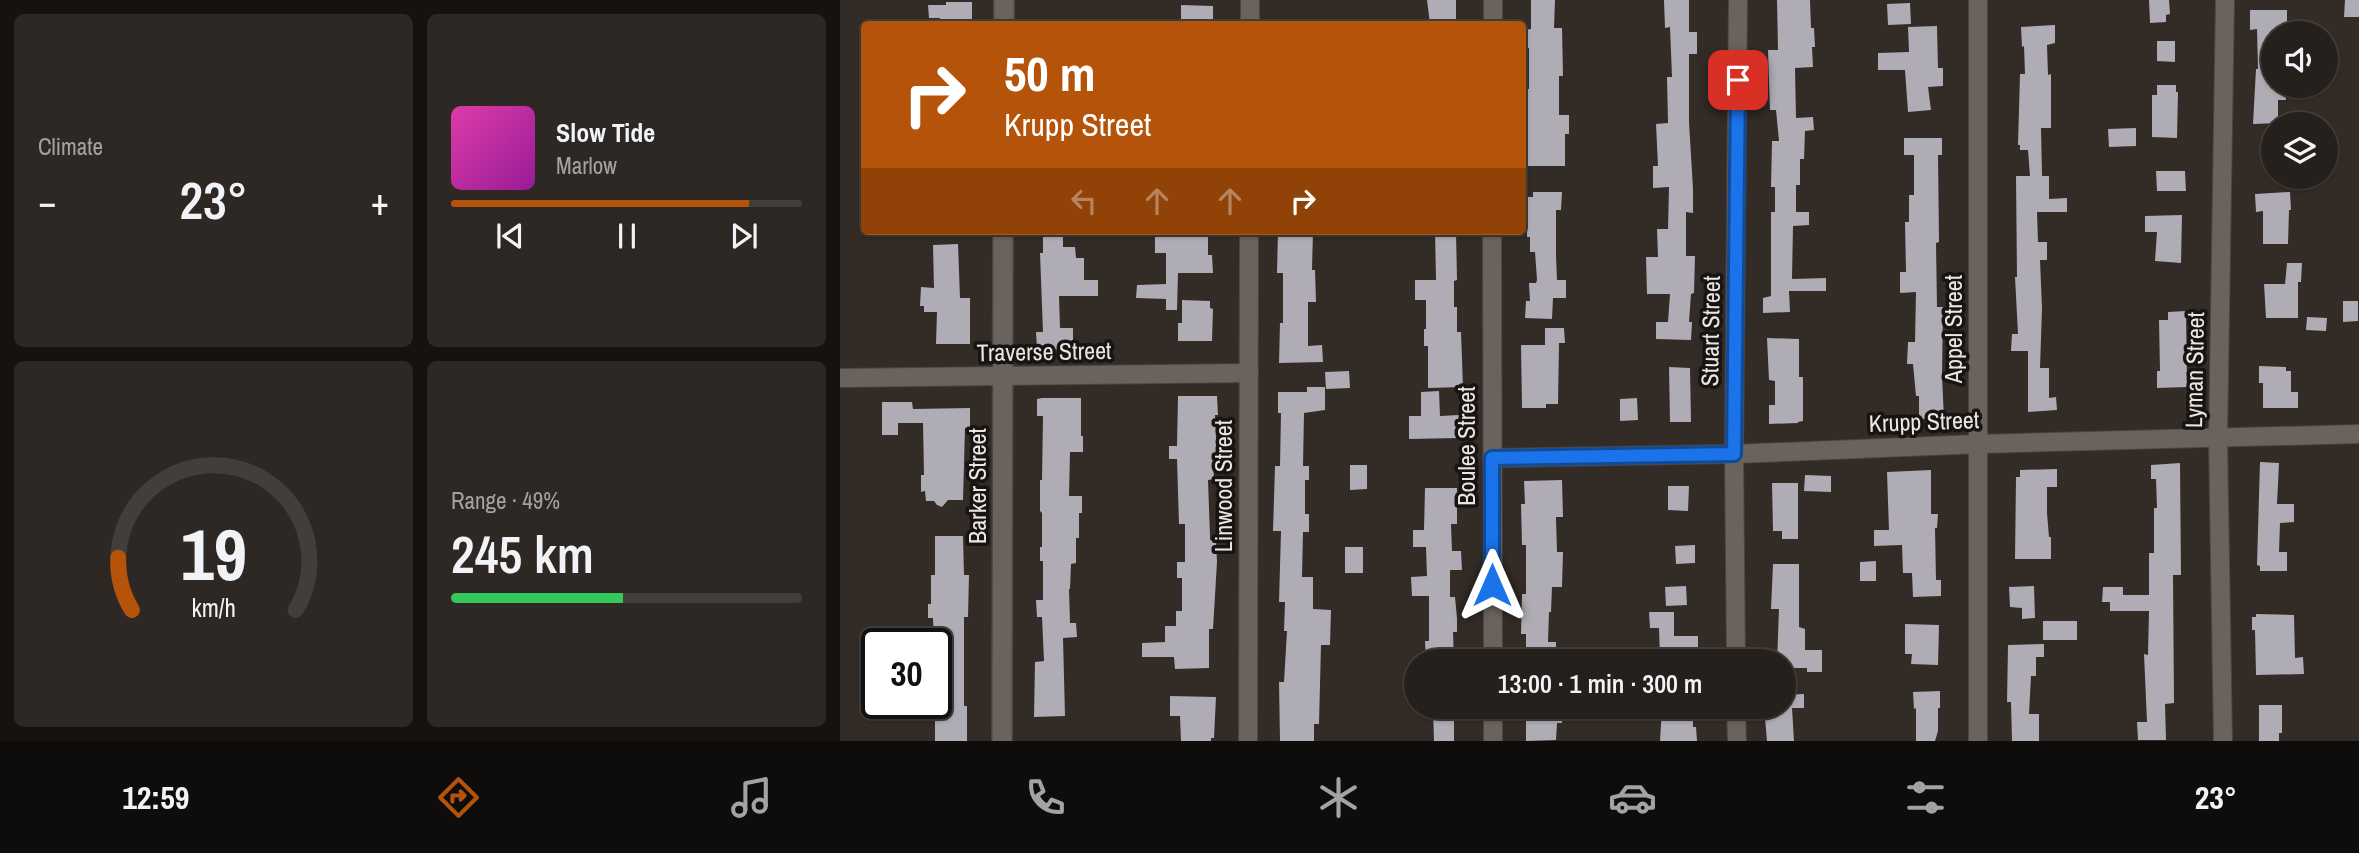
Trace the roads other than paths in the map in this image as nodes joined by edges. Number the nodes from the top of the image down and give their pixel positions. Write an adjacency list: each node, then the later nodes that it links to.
1 (1004, 0): 7 (street)
2 (1250, 0): 8 (street)
3 (1493, 0): 9 (street)
4 (1738, 0): 19 (street, Stuart Street)
5 (1978, 0): 18 (street, Appel Street)
6 (2225, 0): 17 (street, Lyman Street)
7 (1004, 21)
8 (1250, 21)
9 (1493, 21)
10 (1003, 235): 14 (street, Barker Street)
11 (1249, 235): 13 (street, Linwood Street)
12 (1492, 235): 20 (street, Boulee Street)
13 (1249, 373): 14 (street, Traverse Street); 26 (street, Linwood Street)
14 (1003, 378): 15 (street, Traverse Street); 25 (street, Barker Street)
15 (840, 379)
16 (2359, 434): 17 (street, Krupp Street)
17 (2218, 439): 18 (street, Krupp Street); 30 (street, Lyman Street)
18 (1979, 444): 19 (street, Krupp Street); 29 (street, Appel Street)
19 (1734, 454): 20 (street, Krupp Street); 22 (street, Stuart Street)
20 (1492, 458): 21 (street, Boulee Street)
21 (1493, 649)
22 (1736, 649)
23 (1493, 719): 27 (street)
24 (1737, 719): 28 (street)
25 (1002, 741)
26 (1248, 741)
27 (1493, 741)
28 (1737, 741)
29 (1978, 741)
30 (2222, 741)

